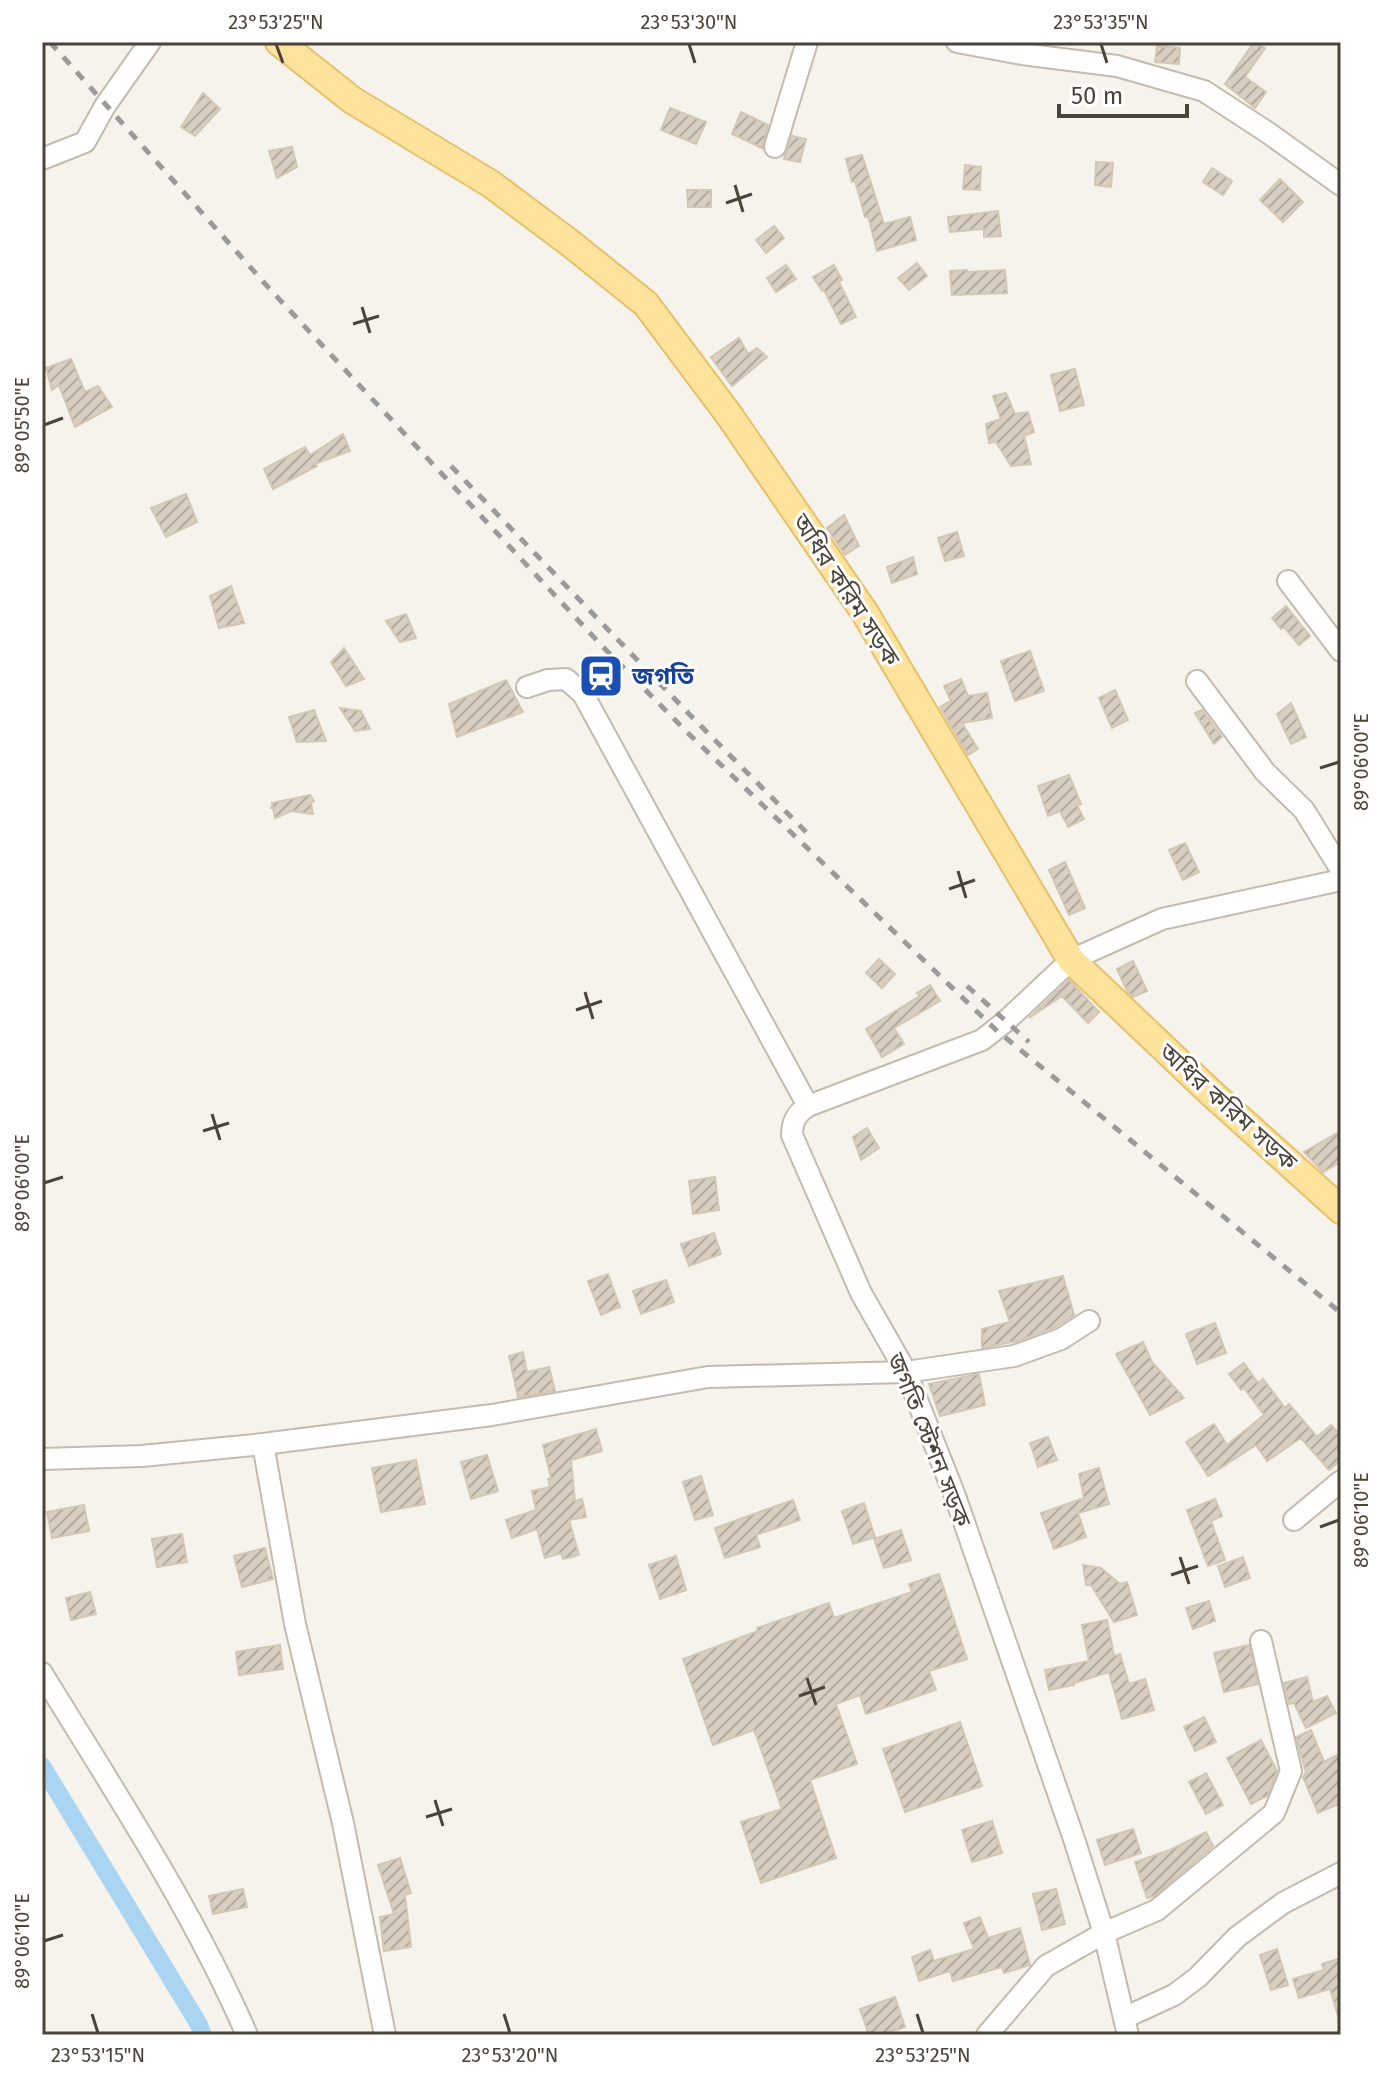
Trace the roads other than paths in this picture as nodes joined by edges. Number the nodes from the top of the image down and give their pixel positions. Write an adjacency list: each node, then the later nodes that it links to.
1 (150, 42): 6 (street)
2 (279, 42): 14 (main road, অধির করিম সড়ক)
3 (807, 42): 5 (street)
4 (957, 42): 7 (street)
5 (775, 147)
6 (42, 159)
7 (1341, 185)
8 (1288, 581): 9 (street)
9 (1341, 651)
10 (1197, 681): 12 (street)
11 (527, 687): 15 (street)
12 (1341, 870)
13 (1341, 880): 14 (street)
14 (1071, 960): 15 (street); 16 (main road, অধির করিম সড়ক)
15 (808, 1106): 18 (street, জগতি স্টেশন সড়ক)
16 (1341, 1210)
17 (1089, 1321): 18 (street)
18 (906, 1372): 19 (street); 26 (street, জগতি স্টেশন সড়ক)
19 (263, 1444): 20 (street); 29 (street)
20 (42, 1459)
21 (1338, 1493): 22 (street)
22 (1294, 1520)
23 (1261, 1641): 26 (street)
24 (42, 1673): 28 (street)
25 (1341, 1873): 27 (street)
26 (1104, 1933): 27 (street, জগতি স্টেশন সড়ক); 30 (street)
27 (1126, 2026)
28 (247, 2035)
29 (385, 2035)
30 (987, 2035)

